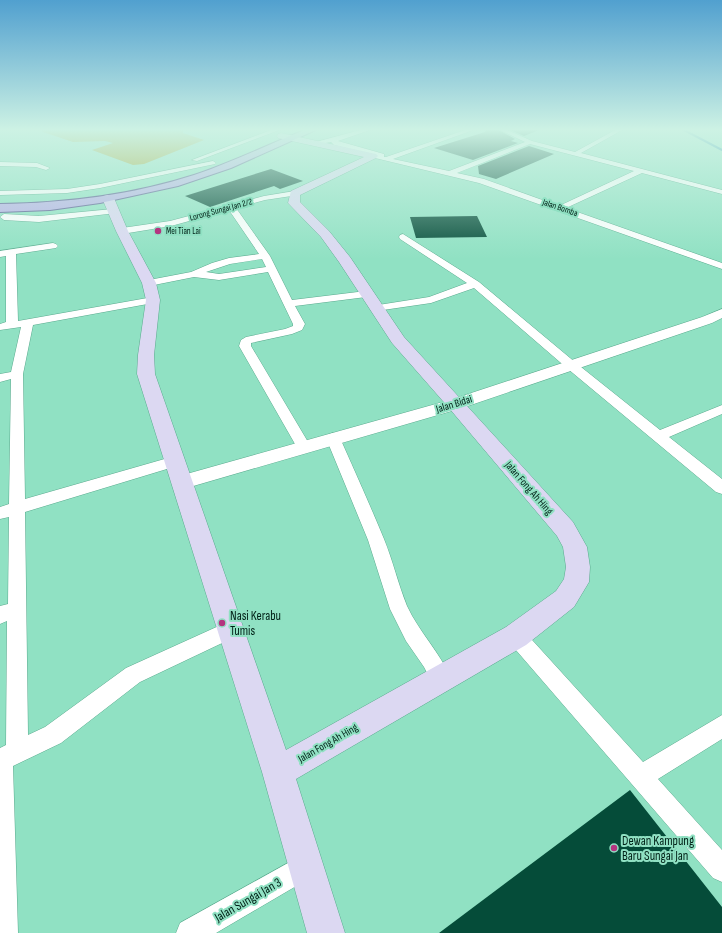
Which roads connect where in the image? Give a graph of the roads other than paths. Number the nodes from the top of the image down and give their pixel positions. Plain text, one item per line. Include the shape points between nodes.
1 (161, 173) joint
2 (182, 173) edge
3 (208, 173) edge
4 (345, 173) edge
5 (451, 173) edge
6 (638, 173) edge
7 (647, 173) edge
8 (133, 190) junction
9 (722, 192) edge
10 (0, 193) edge
11 (295, 193) junction
12 (48, 200) junction
13 (0, 202) edge
14 (111, 206) junction
15 (231, 208) junction
16 (560, 208) junction
17 (4, 214) edge
18 (122, 231) junction
19 (403, 237) dead end
20 (53, 246) dead end
21 (11, 252) junction
22 (0, 254) edge
23 (265, 256) junction
24 (722, 266) edge
25 (271, 269) junction
26 (194, 274) junction
27 (5, 284) edge
28 (475, 284) junction
29 (152, 292) junction
30 (366, 294) junction
31 (288, 304) junction
32 (376, 308) junction
33 (722, 313) edge
34 (28, 321) junction
35 (12, 324) junction
36 (0, 327) edge
37 (572, 366) junction
38 (17, 374) junction
39 (0, 378) edge
40 (456, 404) junction
41 (722, 409) edge
42 (658, 436) junction
43 (333, 438) junction
44 (304, 447) junction
45 (175, 461) junction
46 (183, 482) junction
47 (722, 488) edge
48 (18, 508) junction
49 (0, 514) edge
50 (18, 609) junction
51 (0, 616) edge
52 (232, 629) junction
53 (516, 636) junction
54 (441, 679) junction
55 (722, 726) edge
56 (6, 758) edge
57 (278, 772) junction
58 (640, 777) junction
59 (306, 866) junction
60 (722, 869) edge
61 (4, 933) edge
62 (190, 933) edge
63 (326, 933) edge

1 - 8 street via 154,180
1 - 10 street via 67,191
2 - 8 main road
3 - 8 main road via 198,177
4 - 11 main road
5 - 16 street, Jalan Bomba
6 - 16 street
7 - 9 street
8 - 12 main road
8 - 14 main road
11 - 15 street, Lorong Sungai Jan 2/2 via 264,198
11 - 30 main road, Jalan Fong Ah Hing via 294,203 325,234 346,260
12 - 13 main road
12 - 14 main road via 105,196
14 - 17 main road
14 - 18 main road
15 - 18 street, Lorong Sungai Jan 2/2 via 171,223
15 - 23 street
16 - 24 street, Jalan Bomba
18 - 29 main road
19 - 28 street
20 - 21 street
21 - 22 street
21 - 27 street
23 - 25 street
23 - 26 street via 229,261 204,268
25 - 26 street via 219,277
25 - 31 street
26 - 29 street
27 - 35 street
28 - 32 street via 431,300
28 - 37 street
29 - 34 street
29 - 45 main road via 146,374
30 - 31 street
30 - 32 main road, Jalan Fong Ah Hing
31 - 44 street via 299,324 298,328 250,339 245,342 245,346
32 - 40 main road, Jalan Fong Ah Hing via 398,340
33 - 37 street, Jalan Bidai
34 - 35 street
34 - 38 street
35 - 36 street
37 - 40 street, Jalan Bidai
37 - 42 street
38 - 39 street
38 - 48 street
40 - 43 street, Jalan Bidai
40 - 53 main road, Jalan Fong Ah Hing via 565,529 575,547 578,567 576,582 565,599
41 - 42 street
42 - 47 street
43 - 44 street, Jalan Bidai
43 - 54 street via 376,540 399,609
44 - 46 street, Jalan Bidai
45 - 46 main road
45 - 48 street
46 - 52 main road
48 - 49 street
48 - 50 street
50 - 51 street
50 - 56 street
52 - 56 street via 133,675 53,735
52 - 57 main road
53 - 54 main road, Jalan Fong Ah Hing
53 - 58 street
54 - 57 main road, Jalan Fong Ah Hing
55 - 58 street
56 - 61 street
57 - 59 main road
58 - 60 street
59 - 62 street, Jalan Sungai Jan 3
59 - 63 main road

